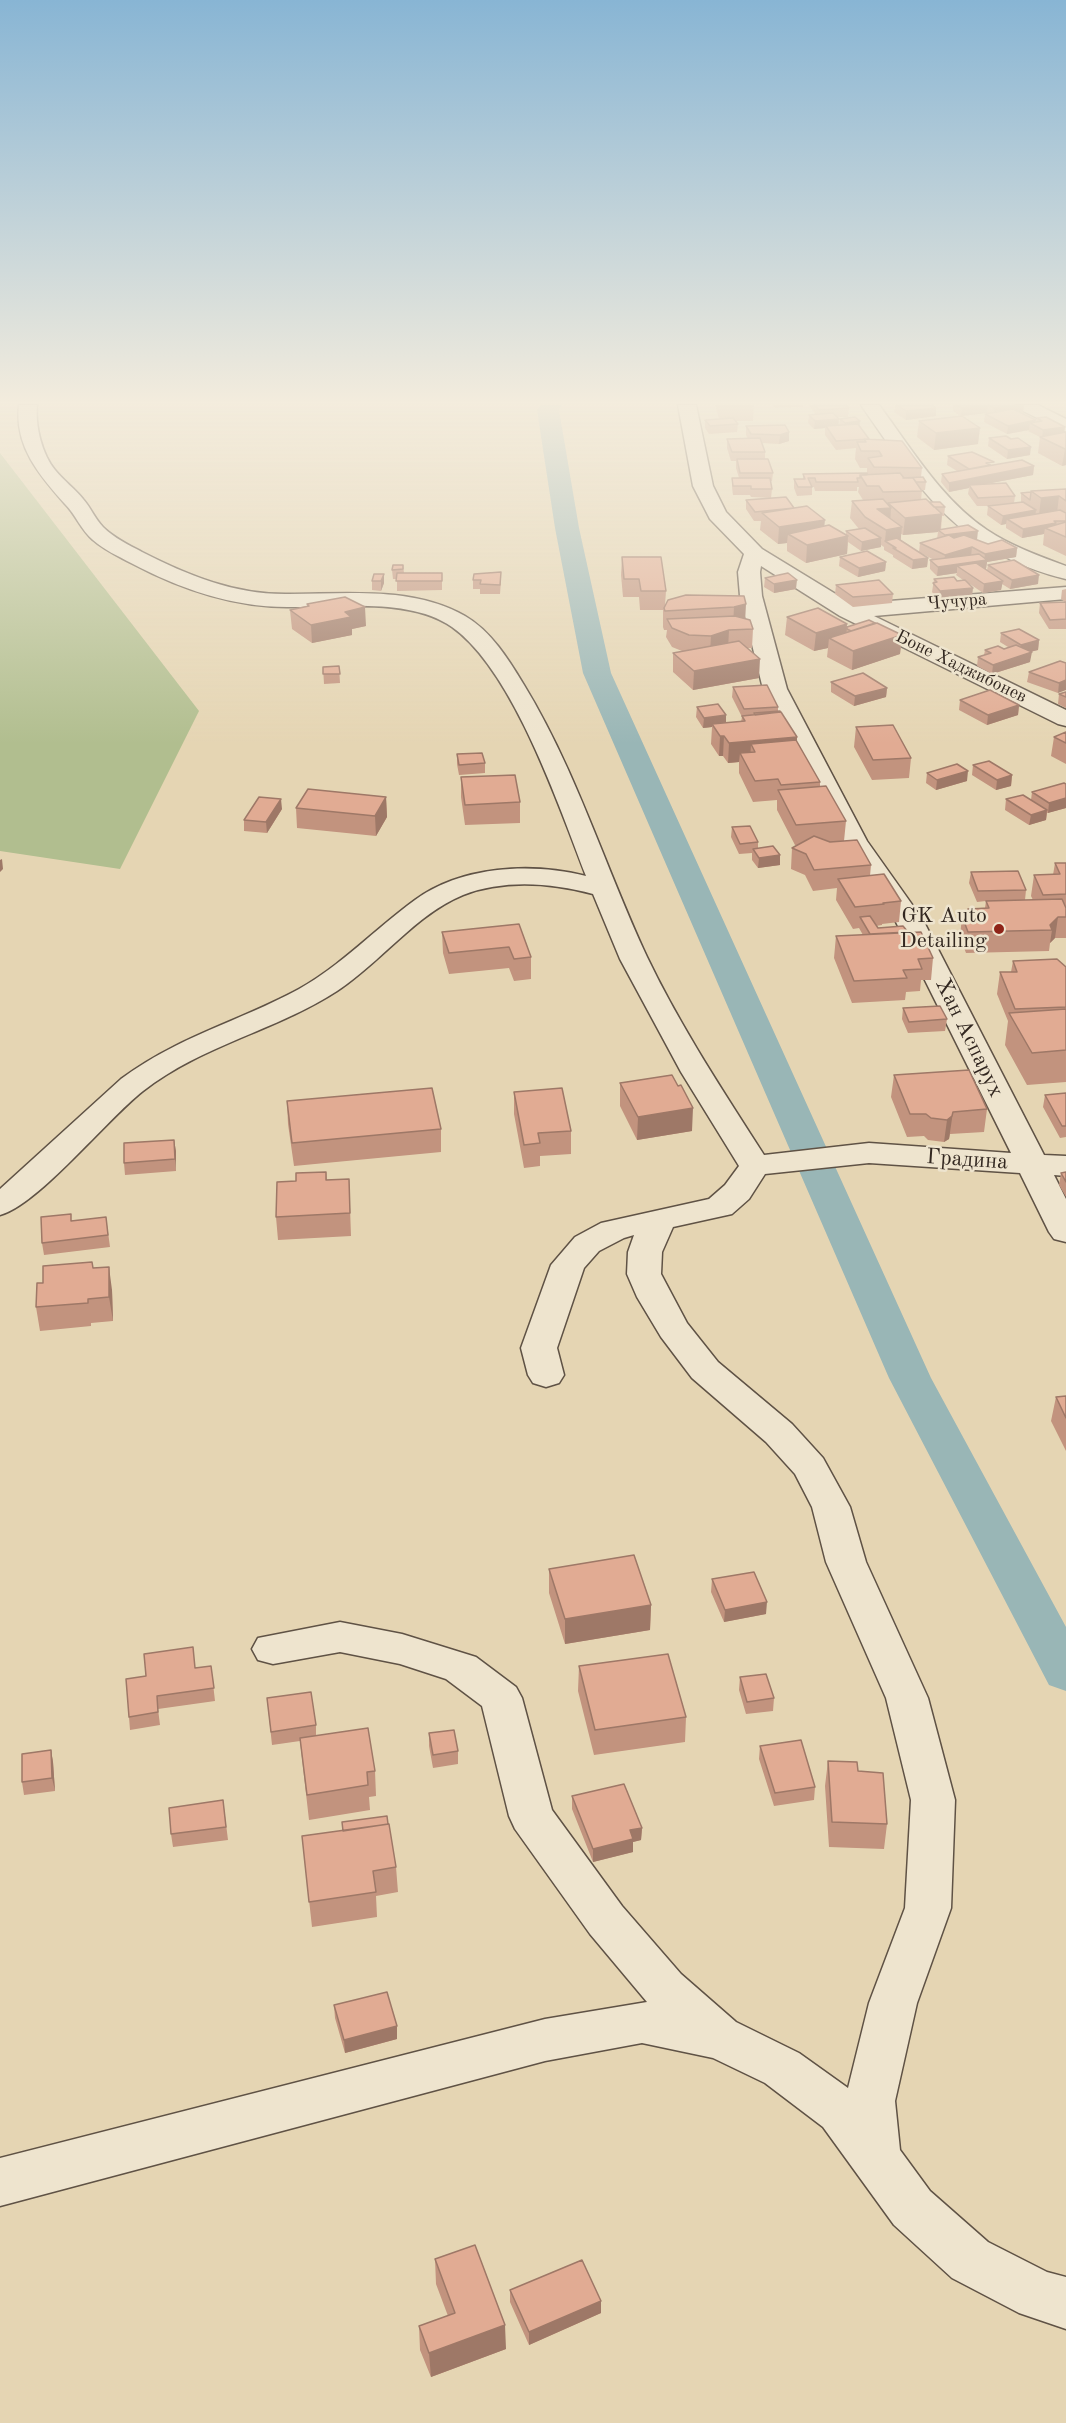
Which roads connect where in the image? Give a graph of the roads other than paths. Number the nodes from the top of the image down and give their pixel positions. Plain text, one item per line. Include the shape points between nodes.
1 (87, 518) edge
2 (720, 518) edge
3 (959, 518) edge
4 (755, 553) junction
5 (1066, 573) edge
6 (1066, 593) edge
7 (848, 611) junction
8 (1066, 719) edge
9 (604, 888) junction
10 (1031, 1165) junction
11 (755, 1166) junction
12 (1066, 1166) edge
13 (0, 1205) edge
14 (661, 1220) junction
15 (1066, 1232) edge
16 (546, 1375) dead end
17 (273, 1649) dead end
18 (721, 2038) junction
19 (876, 2158) junction
20 (0, 2182) edge
21 (1066, 2303) edge

1 - 9 street via 95,531 114,545 169,575 242,598 386,602 422,608 458,621 482,638 548,753
2 - 4 street, Боне Хаджибонев
3 - 5 street via 973,530 1015,552
4 - 7 street, Боне Хаджибонев
4 - 10 street, Хан Аспарух via 749,572 751,596 775,689 854,841 909,920
6 - 7 street, Чучура
7 - 8 street, Боне Хаджибонев
9 - 11 street via 634,959 690,1062
9 - 13 street via 552,877 505,878 464,885 427,904 358,963 311,994 246,1026 184,1049 151,1070 114,1099 40,1172
10 - 11 street, Градина via 869,1153
10 - 12 street, Градина
10 - 15 street, Хан Аспарух
11 - 14 street via 737,1192 720,1207
14 - 16 street via 613,1230 587,1244 568,1265 539,1348
14 - 19 street via 645,1252 644,1274 654,1297 705,1370 779,1433 810,1467 831,1507 846,1562 907,1698 933,1800 928,1908 893,2003 870,2101
17 - 18 street via 340,1638 402,1649 461,1668 501,1698 531,1816 606,1920 664,1988
18 - 19 street via 782,2068 841,2111
18 - 20 street via 642,2022 545,2040
19 - 21 street via 912,2208 970,2260 1038,2295

